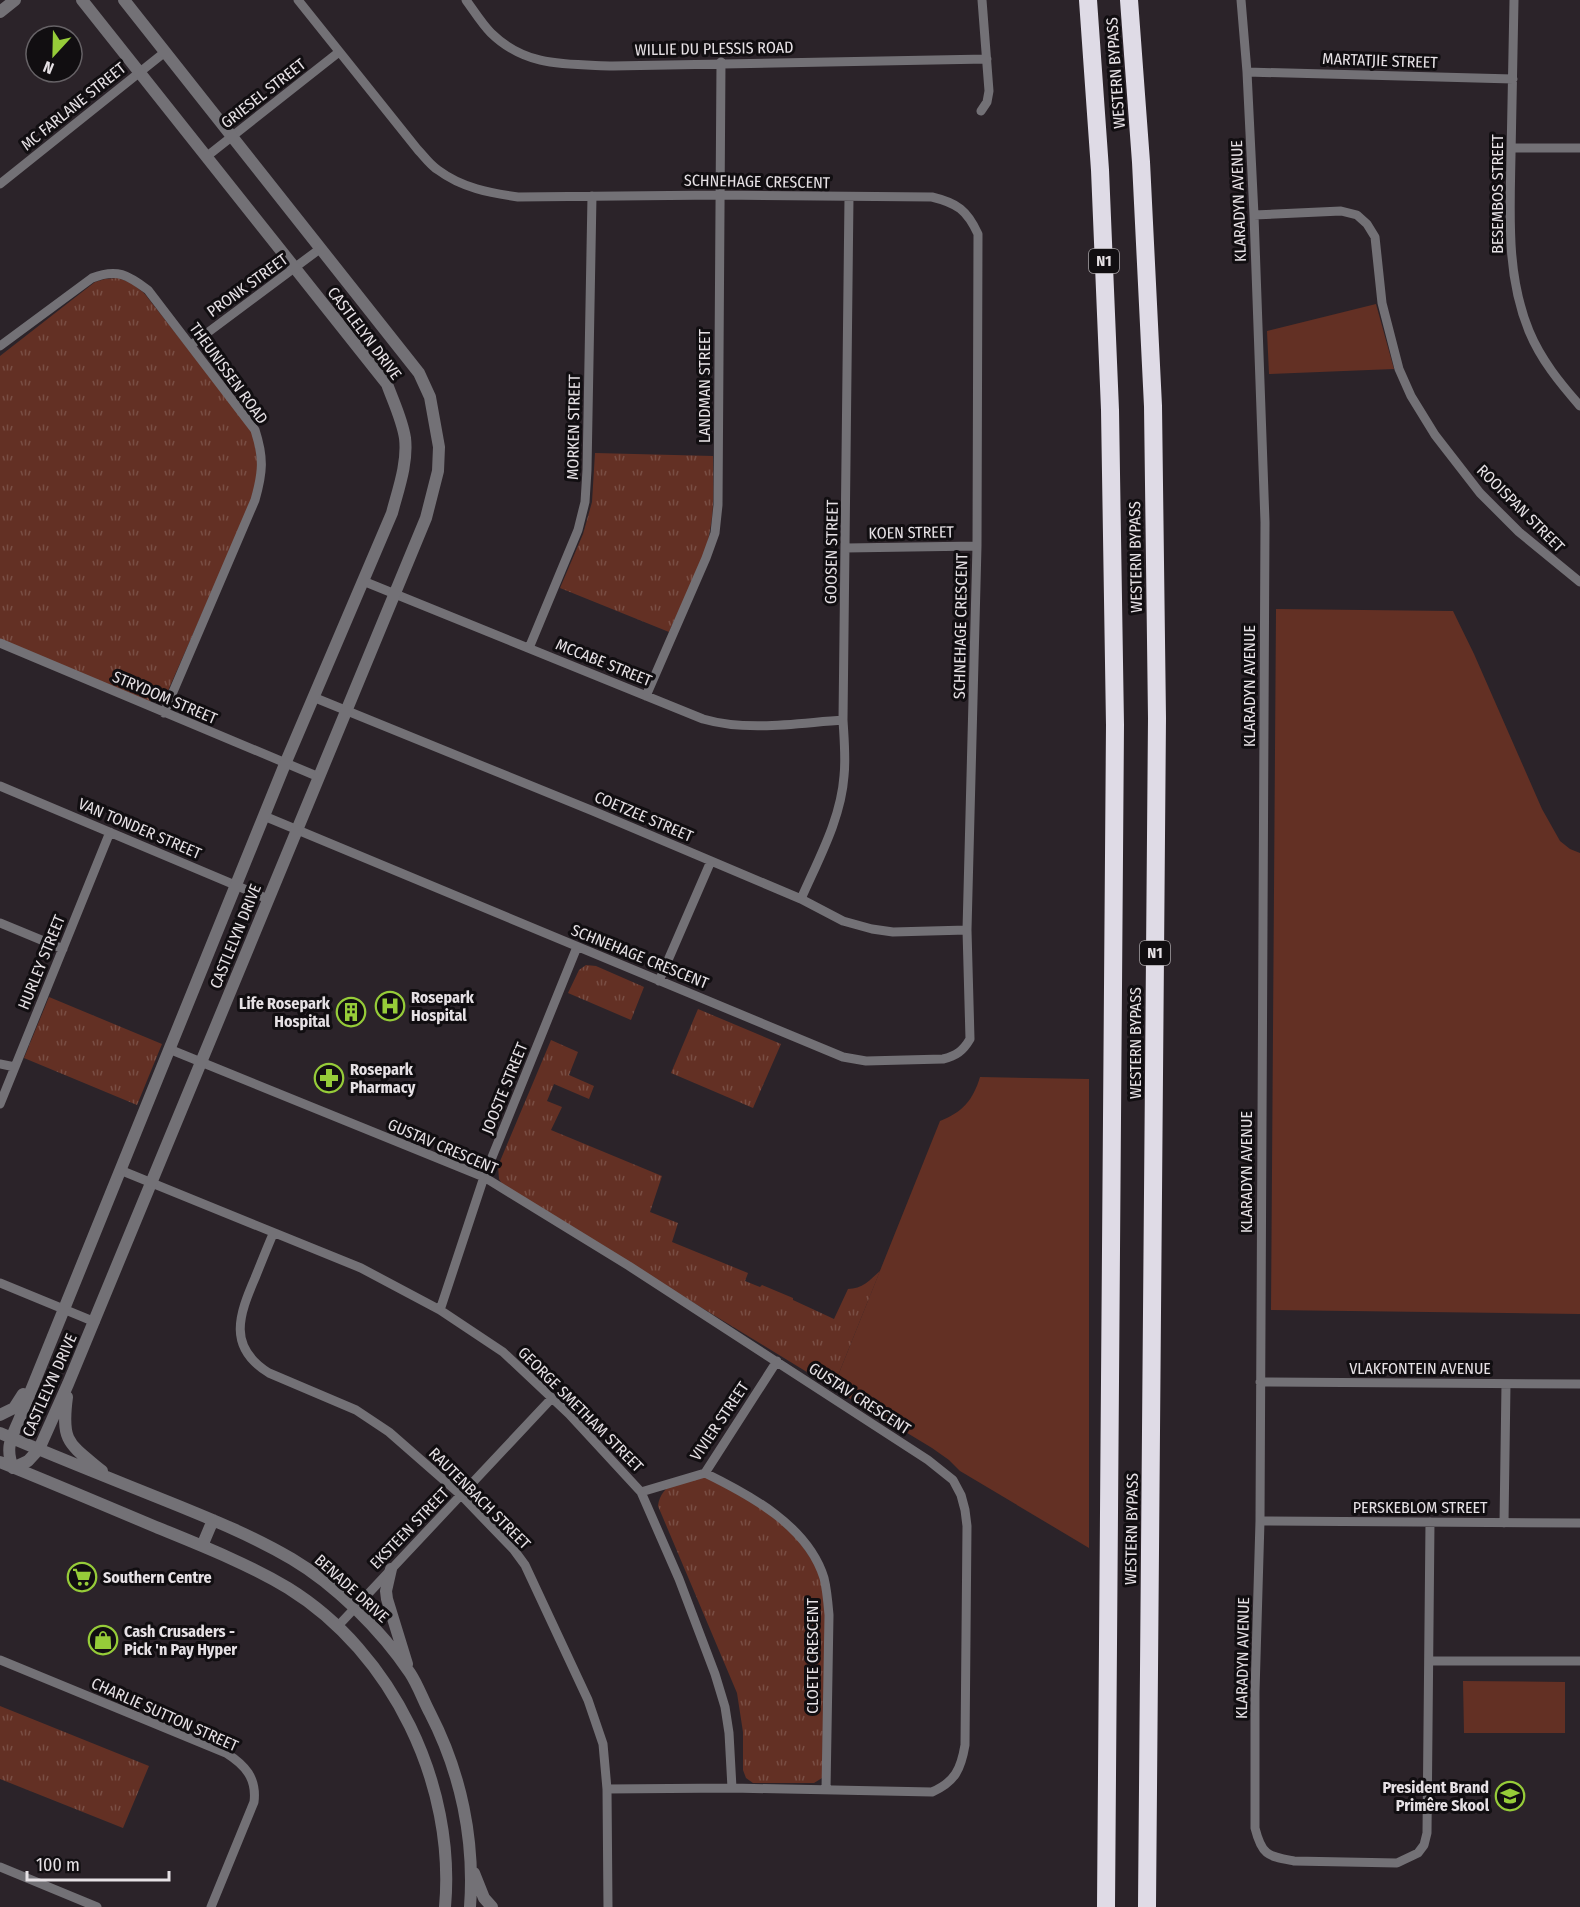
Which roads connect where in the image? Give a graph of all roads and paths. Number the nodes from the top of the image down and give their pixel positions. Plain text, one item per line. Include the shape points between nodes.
1 (15, 0) edge
2 (124, 0) edge
3 (298, 0) edge
4 (466, 0) edge
5 (982, 0) edge
6 (1088, 0) edge
7 (1129, 0) edge
8 (1241, 0) edge
9 (1514, 0) edge
10 (82, 1) edge
11 (0, 12) edge
12 (165, 52) junction
13 (339, 52) junction
14 (987, 59) junction
15 (721, 63) junction
16 (1247, 72) junction
17 (139, 73) junction
18 (1513, 79) junction
19 (981, 111) dead end
20 (232, 137) junction
21 (1511, 148) junction
22 (1580, 148) edge
23 (206, 157) junction
24 (0, 184) edge
25 (720, 195) junction
26 (592, 196) junction
27 (849, 197) junction
28 (1254, 215) junction
29 (321, 248) junction
30 (295, 268) junction
31 (191, 345) junction
32 (0, 346) edge
33 (1580, 406) edge
34 (977, 546) junction
35 (846, 548) junction
36 (363, 581) junction
37 (1580, 582) edge
38 (395, 594) junction
39 (0, 644) edge
40 (529, 648) junction
41 (646, 696) junction
42 (313, 697) junction
43 (345, 711) junction
44 (164, 713) junction
45 (843, 720) junction
46 (285, 764) junction
47 (319, 777) junction
48 (0, 786) edge
49 (264, 816) junction
50 (297, 831) junction
51 (110, 832) junction
52 (711, 861) junction
53 (236, 885) junction
54 (268, 899) junction
55 (801, 899) junction
56 (0, 923) edge
57 (967, 930) junction
58 (577, 947) junction
59 (63, 949) junction
60 (659, 981) junction
61 (169, 1049) junction
62 (202, 1063) junction
63 (0, 1064) edge
64 (15, 1067) junction
65 (0, 1104) edge
66 (120, 1170) junction
67 (484, 1177) junction
68 (152, 1183) junction
69 (273, 1234) junction
70 (0, 1283) edge
71 (63, 1309) junction
72 (440, 1310) junction
73 (95, 1322) junction
74 (777, 1361) junction
75 (40, 1365) junction
76 (1260, 1382) junction
77 (1506, 1383) junction
78 (68, 1384) junction
79 (1580, 1384) edge
80 (552, 1398) junction
81 (0, 1415) edge
82 (6, 1435) edge
83 (39, 1449) junction
84 (0, 1462) edge
85 (13, 1468) junction
86 (705, 1473) junction
87 (112, 1479) junction
88 (641, 1492) junction
89 (461, 1496) junction
90 (213, 1520) junction
91 (1260, 1521) junction
92 (1430, 1522) junction
93 (1504, 1522) junction
94 (1580, 1523) edge
95 (202, 1546) junction
96 (391, 1569) junction
97 (354, 1608) junction
98 (337, 1627) junction
99 (0, 1659) edge
100 (1429, 1661) junction
101 (1580, 1662) edge
102 (410, 1674) junction
103 (732, 1788) junction
104 (608, 1789) junction
105 (826, 1790) junction
106 (471, 1863) junction
107 (0, 1867) edge
108 (97, 1907) edge
109 (211, 1907) edge
110 (445, 1907) edge
111 (470, 1907) edge
112 (492, 1907) edge
113 (608, 1907) edge
114 (1106, 1907) edge
115 (1147, 1907) edge

1 - 11 street
2 - 12 street, CASTLELYN DRIVE
3 - 13 street, SCHNEHAGE CRESCENT
4 - 15 street, WILLIE DU PLESSIS ROAD via 491,32 511,48 553,64
5 - 14 street
6 - 114 highway, WESTERN BYPASS / N1 via 1110,410 1115,725
7 - 115 highway, WESTERN BYPASS / N1 via 1153,406 1157,707
8 - 16 street, KLARADYN AVENUE
9 - 18 street, BESEMBOS STREET
10 - 17 street, CASTLELYN DRIVE
12 - 17 street, MC FARLANE STREET
12 - 20 street, CASTLELYN DRIVE
13 - 20 street, GRIESEL STREET
13 - 26 street, SCHNEHAGE CRESCENT via 437,170 488,193 518,197
14 - 15 street, WILLIE DU PLESSIS ROAD
14 - 19 street via 989,91
15 - 25 street, LANDMAN STREET
16 - 18 street, MARTATJIE STREET
16 - 28 street, KLARADYN AVENUE
17 - 23 street, CASTLELYN DRIVE
17 - 24 street, MC FARLANE STREET
18 - 21 street, BESEMBOS STREET
20 - 23 street, GRIESEL STREET
20 - 29 street, CASTLELYN DRIVE
21 - 22 street
21 - 33 street, BESEMBOS STREET via 1510,249 1517,296 1529,332 1548,369
23 - 30 street, CASTLELYN DRIVE
25 - 26 street, SCHNEHAGE CRESCENT
25 - 27 street, SCHNEHAGE CRESCENT
25 - 41 street, LANDMAN STREET via 715,533
26 - 40 street, MORKEN STREET via 585,502 578,530
27 - 34 street, SCHNEHAGE CRESCENT via 932,197 950,201 964,210 978,234
27 - 35 street, GOOSEN STREET
28 - 37 street, ROOISPAN STREET via 1341,211 1357,215 1367,224 1375,237 1382,303 1399,369 1411,396 1435,435 1480,493
28 - 76 street, KLARADYN AVENUE via 1264,522
29 - 30 street, PRONK STREET
29 - 38 street, CASTLELYN DRIVE via 419,373 435,419 438,471 426,518
30 - 31 street, PRONK STREET
30 - 36 street, CASTLELYN DRIVE via 387,384 401,421 405,440 403,469 392,513
31 - 32 street, THEUNISSEN ROAD via 148,290 119,273 104,273
31 - 44 street, THEUNISSEN ROAD via 255,430 261,447 262,471 255,500
34 - 35 street, KOEN STREET
34 - 57 street, SCHNEHAGE CRESCENT
35 - 45 street, GOOSEN STREET
36 - 38 street, MCCABE STREET
36 - 42 street, CASTLELYN DRIVE
38 - 40 street, MCCABE STREET
38 - 43 street, CASTLELYN DRIVE
39 - 44 street, STRYDOM STREET
40 - 41 street, MCCABE STREET
41 - 45 street, MCCABE STREET via 724,724
42 - 43 street, COETZEE STREET
42 - 46 street, CASTLELYN DRIVE
43 - 47 street, CASTLELYN DRIVE
43 - 52 street, COETZEE STREET
44 - 46 street, STRYDOM STREET
45 - 55 street, GOOSEN STREET via 844,776 839,806
46 - 47 street, STRYDOM STREET
46 - 49 street, CASTLELYN DRIVE
47 - 50 street, CASTLELYN DRIVE
48 - 51 street, VAN TONDER STREET
49 - 50 street, SCHNEHAGE CRESCENT
49 - 53 street, CASTLELYN DRIVE
50 - 54 street, CASTLELYN DRIVE
50 - 58 street, SCHNEHAGE CRESCENT
51 - 53 street, VAN TONDER STREET
51 - 59 street, HURLEY STREET
52 - 55 street, COETZEE STREET
52 - 60 street
53 - 54 street, VAN TONDER STREET
53 - 61 street, CASTLELYN DRIVE
54 - 62 street, CASTLELYN DRIVE
55 - 57 street, COETZEE STREET via 843,921 872,929
56 - 59 street
57 - 60 street, SCHNEHAGE CRESCENT via 970,1039 961,1051 943,1059 866,1061 843,1057
58 - 60 street, SCHNEHAGE CRESCENT
58 - 67 street, JOOSTE STREET
59 - 64 street, HURLEY STREET
61 - 62 street, GUSTAV CRESCENT
61 - 66 street, CASTLELYN DRIVE
62 - 67 street, GUSTAV CRESCENT
62 - 68 street, CASTLELYN DRIVE
63 - 64 street
64 - 65 street, HURLEY STREET
66 - 68 street, GEORGE SMETHAM STREET
66 - 71 street, CASTLELYN DRIVE
67 - 72 street, JOOSTE STREET
67 - 74 street, GUSTAV CRESCENT
68 - 69 street, GEORGE SMETHAM STREET
68 - 73 street, CASTLELYN DRIVE
69 - 72 street, GEORGE SMETHAM STREET via 361,1269
69 - 89 street, RAUTENBACH STREET via 242,1308 240,1330 249,1356 269,1373 356,1410 376,1423
70 - 71 street
71 - 73 street
71 - 75 street, CASTLELYN DRIVE
72 - 80 street, GEORGE SMETHAM STREET via 503,1352
73 - 78 street, CASTLELYN DRIVE
74 - 86 street, VIVIER STREET
74 - 105 street, GUSTAV CRESCENT via 928,1460 953,1480 965,1510 962,1763 945,1786 932,1792
75 - 81 street via 14,1408
75 - 82 street, CASTLELYN DRIVE
76 - 77 street, VLAKFONTEIN AVENUE
76 - 91 street, KLARADYN AVENUE
77 - 79 street, VLAKFONTEIN AVENUE
77 - 93 street
78 - 83 street, CASTLELYN DRIVE
78 - 87 street via 66,1436 71,1445
80 - 88 street, GEORGE SMETHAM STREET
80 - 89 street, EKSTEEN STREET
82 - 83 street, BENADE DRIVE
82 - 85 street, CASTLELYN DRIVE
83 - 85 street, CASTLELYN DRIVE via 28,1461
83 - 87 street, BENADE DRIVE
84 - 85 street
85 - 95 street
86 - 88 street, VIVIER STREET
86 - 105 street, CLOETE CRESCENT via 793,1529 823,1577 829,1615
87 - 90 street, BENADE DRIVE
88 - 103 street, GEORGE SMETHAM STREET via 680,1579 715,1674 729,1733
89 - 96 street, EKSTEEN STREET
89 - 104 street, RAUTENBACH STREET via 514,1550 534,1583 597,1724
90 - 95 street
90 - 97 street, BENADE DRIVE via 294,1560
91 - 92 street, PERSKEBLOM STREET
91 - 100 street, KLARADYN AVENUE via 1255,1828 1266,1853 1294,1861 1396,1863 1418,1853 1427,1833
92 - 93 street, PERSKEBLOM STREET
92 - 100 street, KLARADYN AVENUE
93 - 94 street, PERSKEBLOM STREET
95 - 98 street via 289,1589
96 - 97 street, EKSTEEN STREET
96 - 102 street via 387,1599
97 - 98 street, EKSTEEN STREET
97 - 102 street, BENADE DRIVE
98 - 110 street via 391,1693 423,1755 445,1844
99 - 109 street, CHARLIE SUTTON STREET via 226,1753 248,1770 254,1802
100 - 101 street
102 - 106 street, BENADE DRIVE via 444,1742 463,1805
103 - 104 street, GUSTAV CRESCENT
103 - 105 street, GUSTAV CRESCENT
104 - 113 street, RAUTENBACH STREET
106 - 111 street, BENADE DRIVE
106 - 112 street via 484,1898
107 - 108 street

